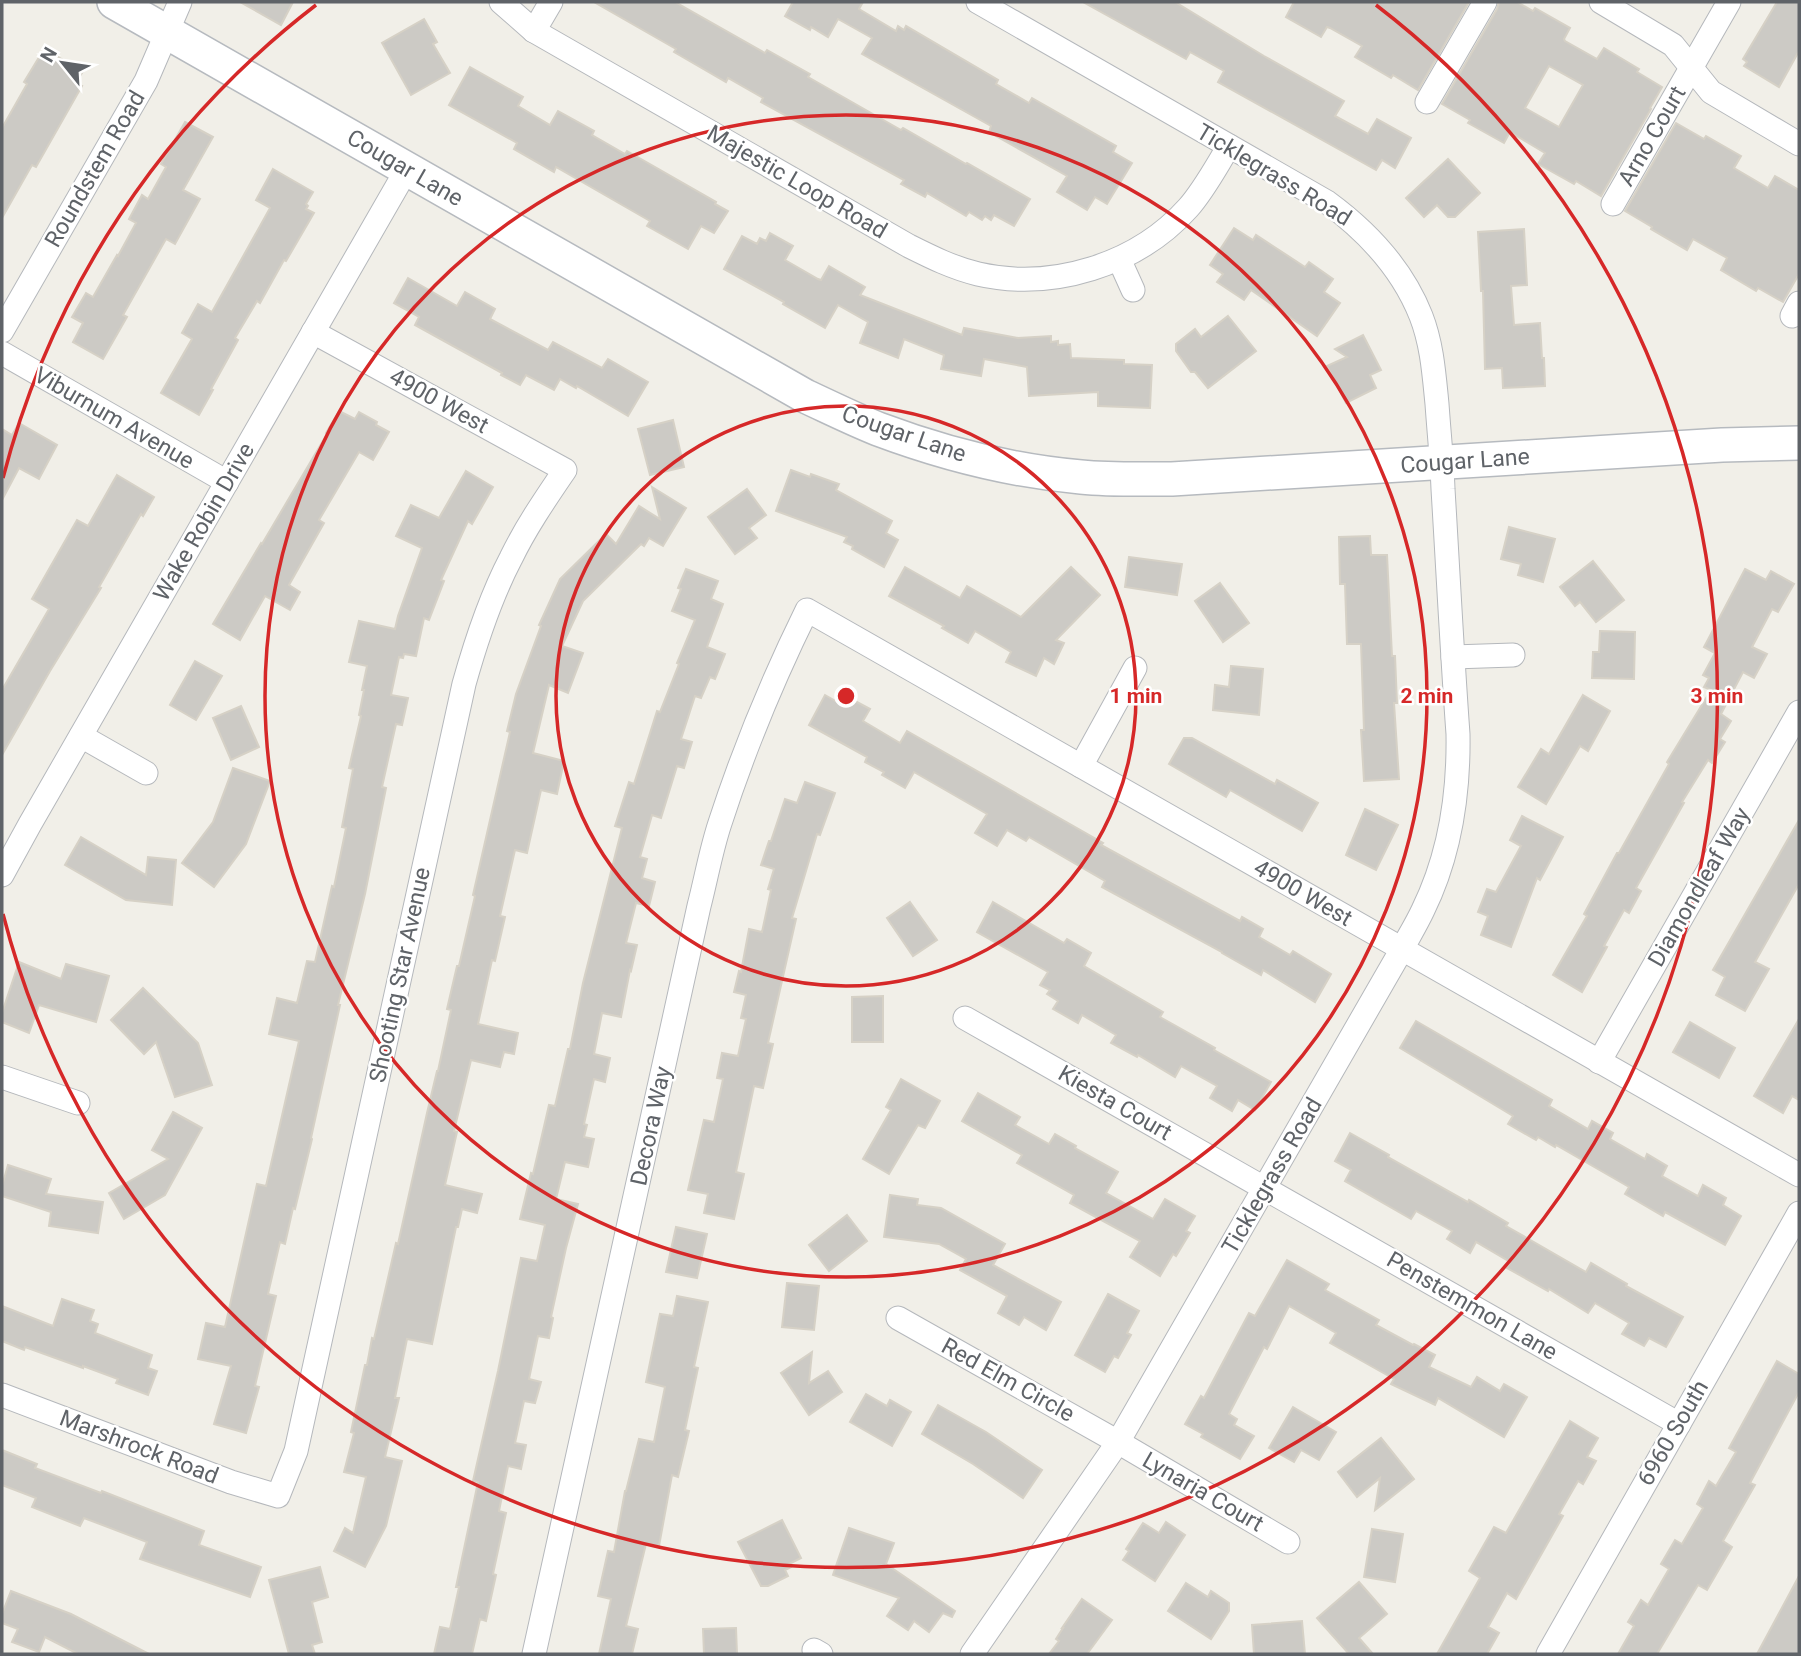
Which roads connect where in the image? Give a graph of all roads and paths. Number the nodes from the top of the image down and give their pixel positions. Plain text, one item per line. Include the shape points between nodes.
1 (114, 2) edge
2 (180, 2) edge
3 (501, 2) edge
4 (551, 2) edge
5 (978, 2) edge
6 (1485, 2) edge
7 (1601, 2) edge
8 (1729, 2) edge
9 (534, 31) junction
10 (167, 32) junction
11 (1691, 68) junction
12 (1427, 103) dead end
13 (1799, 144) edge
14 (1229, 146) junction
15 (407, 169) junction
16 (1613, 204) dead end
17 (1119, 259) junction
18 (1133, 290) dead end
19 (2, 331) edge
20 (313, 332) junction
21 (2, 353) edge
22 (1799, 443) edge
23 (1442, 463) junction
24 (565, 470) joint
25 (227, 482) junction
26 (807, 610) joint
27 (1513, 655) dead end
28 (1453, 657) junction
29 (1135, 668) dead end
30 (1799, 712) edge
31 (81, 736) junction
32 (1081, 766) junction
33 (146, 773) dead end
34 (2, 875) edge
35 (1402, 949) junction
36 (965, 1018) dead end
37 (1600, 1062) junction
38 (2, 1077) edge
39 (78, 1103) dead end
40 (1799, 1175) edge
41 (1265, 1188) junction
42 (1799, 1213) edge
43 (898, 1318) dead end
44 (2, 1395) edge
45 (1679, 1424) junction
46 (1118, 1443) junction
47 (278, 1496) joint
48 (1288, 1542) dead end
49 (534, 1654) edge
50 (972, 1654) edge
51 (1548, 1654) edge

1 - 10 main road, Cougar Lane
2 - 10 street, Roundstem Road
3 - 9 street, Majestic Loop Road
4 - 9 street
5 - 14 street, Ticklegrass Road
6 - 12 street
7 - 11 street via 1673,45
8 - 11 street, Arno Court
9 - 17 street, Majestic Loop Road via 909,246 956,267 1026,279 1074,274
10 - 15 main road, Cougar Lane
10 - 19 street, Roundstem Road via 146,81
11 - 13 street via 1711,92
11 - 16 street, Arno Court
14 - 17 street, Majestic Loop Road via 1183,213
14 - 23 street, Ticklegrass Road via 1347,216 1398,271 1428,337
15 - 20 street, Wake Robin Drive
15 - 23 main road, Cougar Lane via 805,396 877,429 956,454 1079,477 1123,479 1213,478
17 - 18 street
20 - 24 street, 4900 West
20 - 25 street, Wake Robin Drive
21 - 25 street, Viburnum Avenue
22 - 23 main road, Cougar Lane
23 - 28 street, Ticklegrass Road
24 - 47 street, Shooting Star Avenue via 511,557 486,613 464,684 296,1451
25 - 31 street, Wake Robin Drive
26 - 32 street, 4900 West
26 - 49 street, Decora Way via 746,746 719,826
27 - 28 street
28 - 35 street, Ticklegrass Road via 1458,764 1452,824 1435,882
29 - 32 street
30 - 37 street, Diamondleaf Way
31 - 33 street
31 - 34 street, Wake Robin Drive
32 - 35 street, 4900 West
35 - 37 street, 4900 West
35 - 41 street, Ticklegrass Road
36 - 41 street, Kiesta Court
37 - 40 street, 4900 West
38 - 39 street
41 - 45 street, Penstemmon Lane
41 - 46 street, Ticklegrass Road
42 - 45 street, 6960 South
43 - 46 street, Red Elm Circle
44 - 47 street, Marshrock Road
45 - 51 street, 6960 South
46 - 48 street, Lynaria Court
46 - 50 street, Ticklegrass Road

